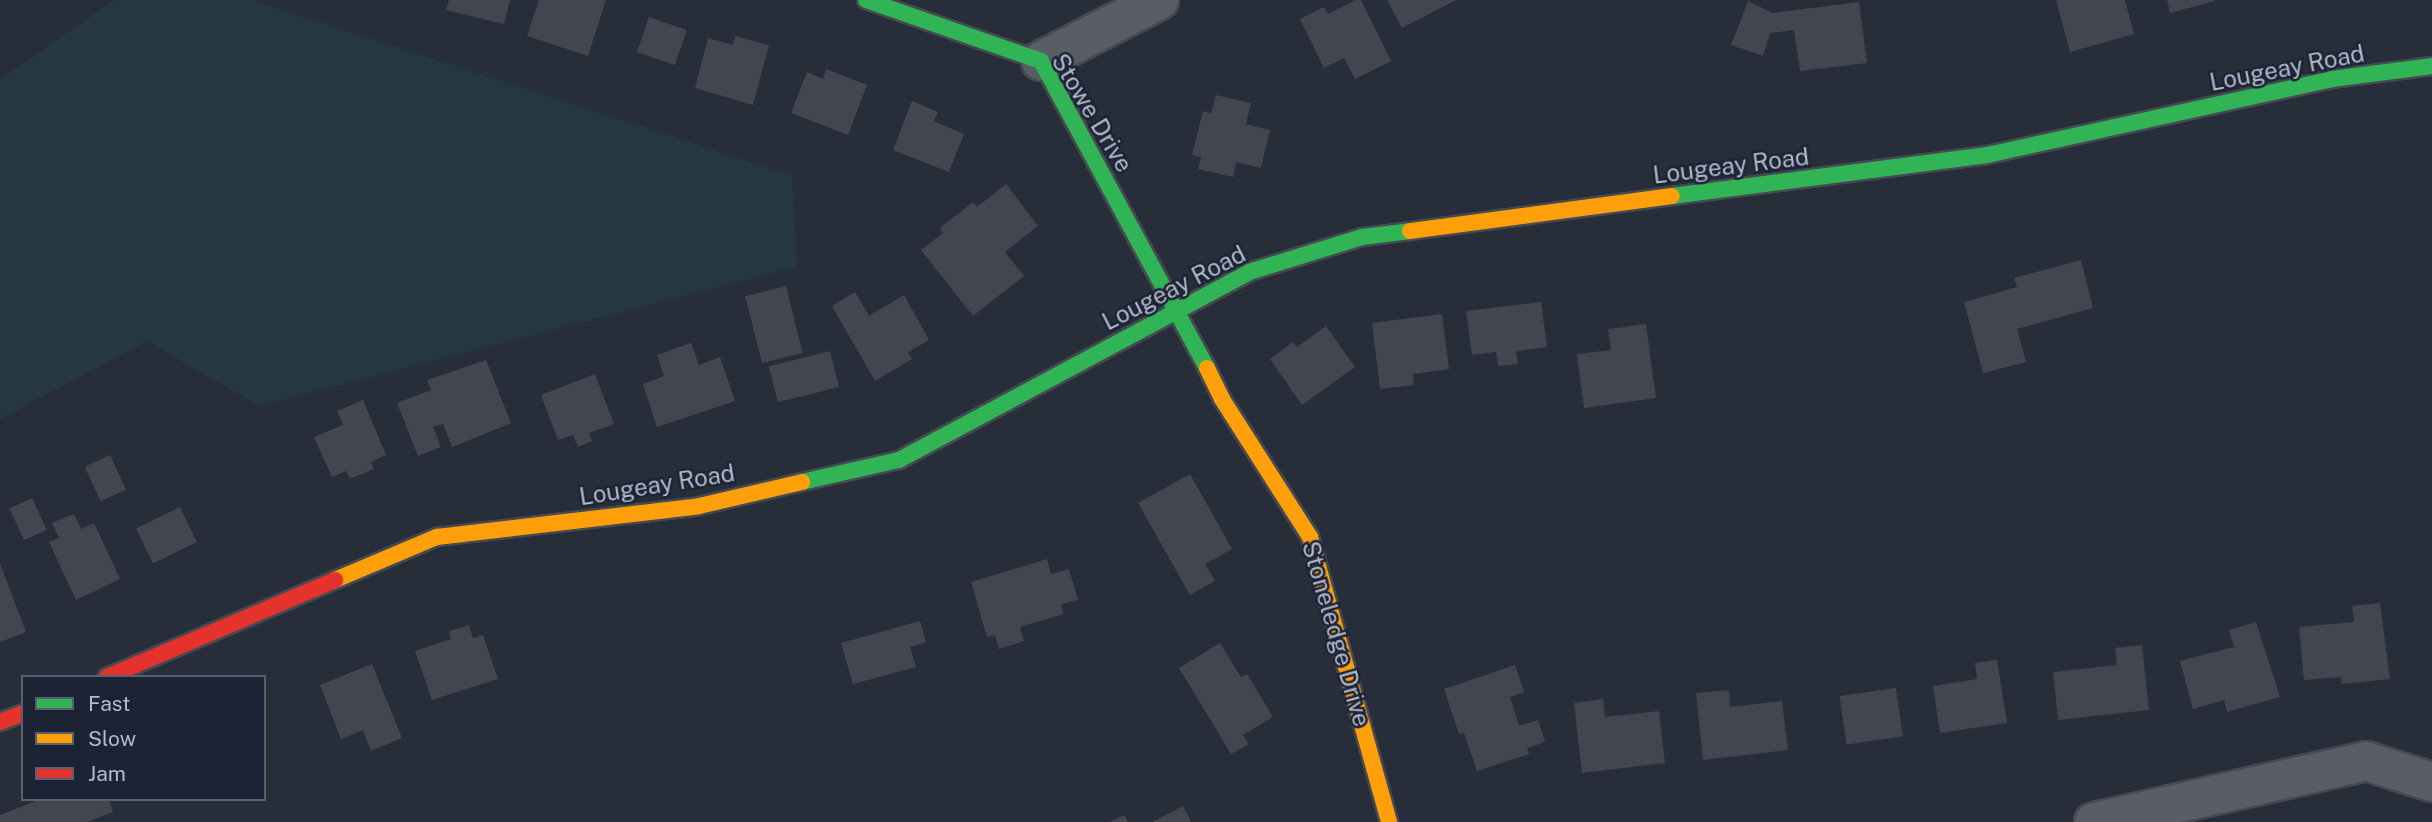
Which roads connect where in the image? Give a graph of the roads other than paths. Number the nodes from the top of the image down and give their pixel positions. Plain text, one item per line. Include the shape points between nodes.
1 (866, 0) edge
2 (1158, 0) edge
3 (1041, 61) junction
4 (2432, 66) edge
5 (1178, 310) junction
6 (112, 675) edge
7 (21, 714) edge
8 (0, 722) edge
9 (2432, 782) edge
10 (1389, 822) edge
11 (2094, 822) edge

1 - 3 street, Stowe Drive
2 - 3 street
3 - 5 street, Stowe Drive
4 - 5 street, Lougeay Road via 2332,79 1987,155 1362,237 1249,272
5 - 6 street, Lougeay Road via 899,460 699,506 437,537
5 - 10 street, Stoneledge Drive via 1222,399 1310,537
7 - 8 street
9 - 11 street via 2366,761

